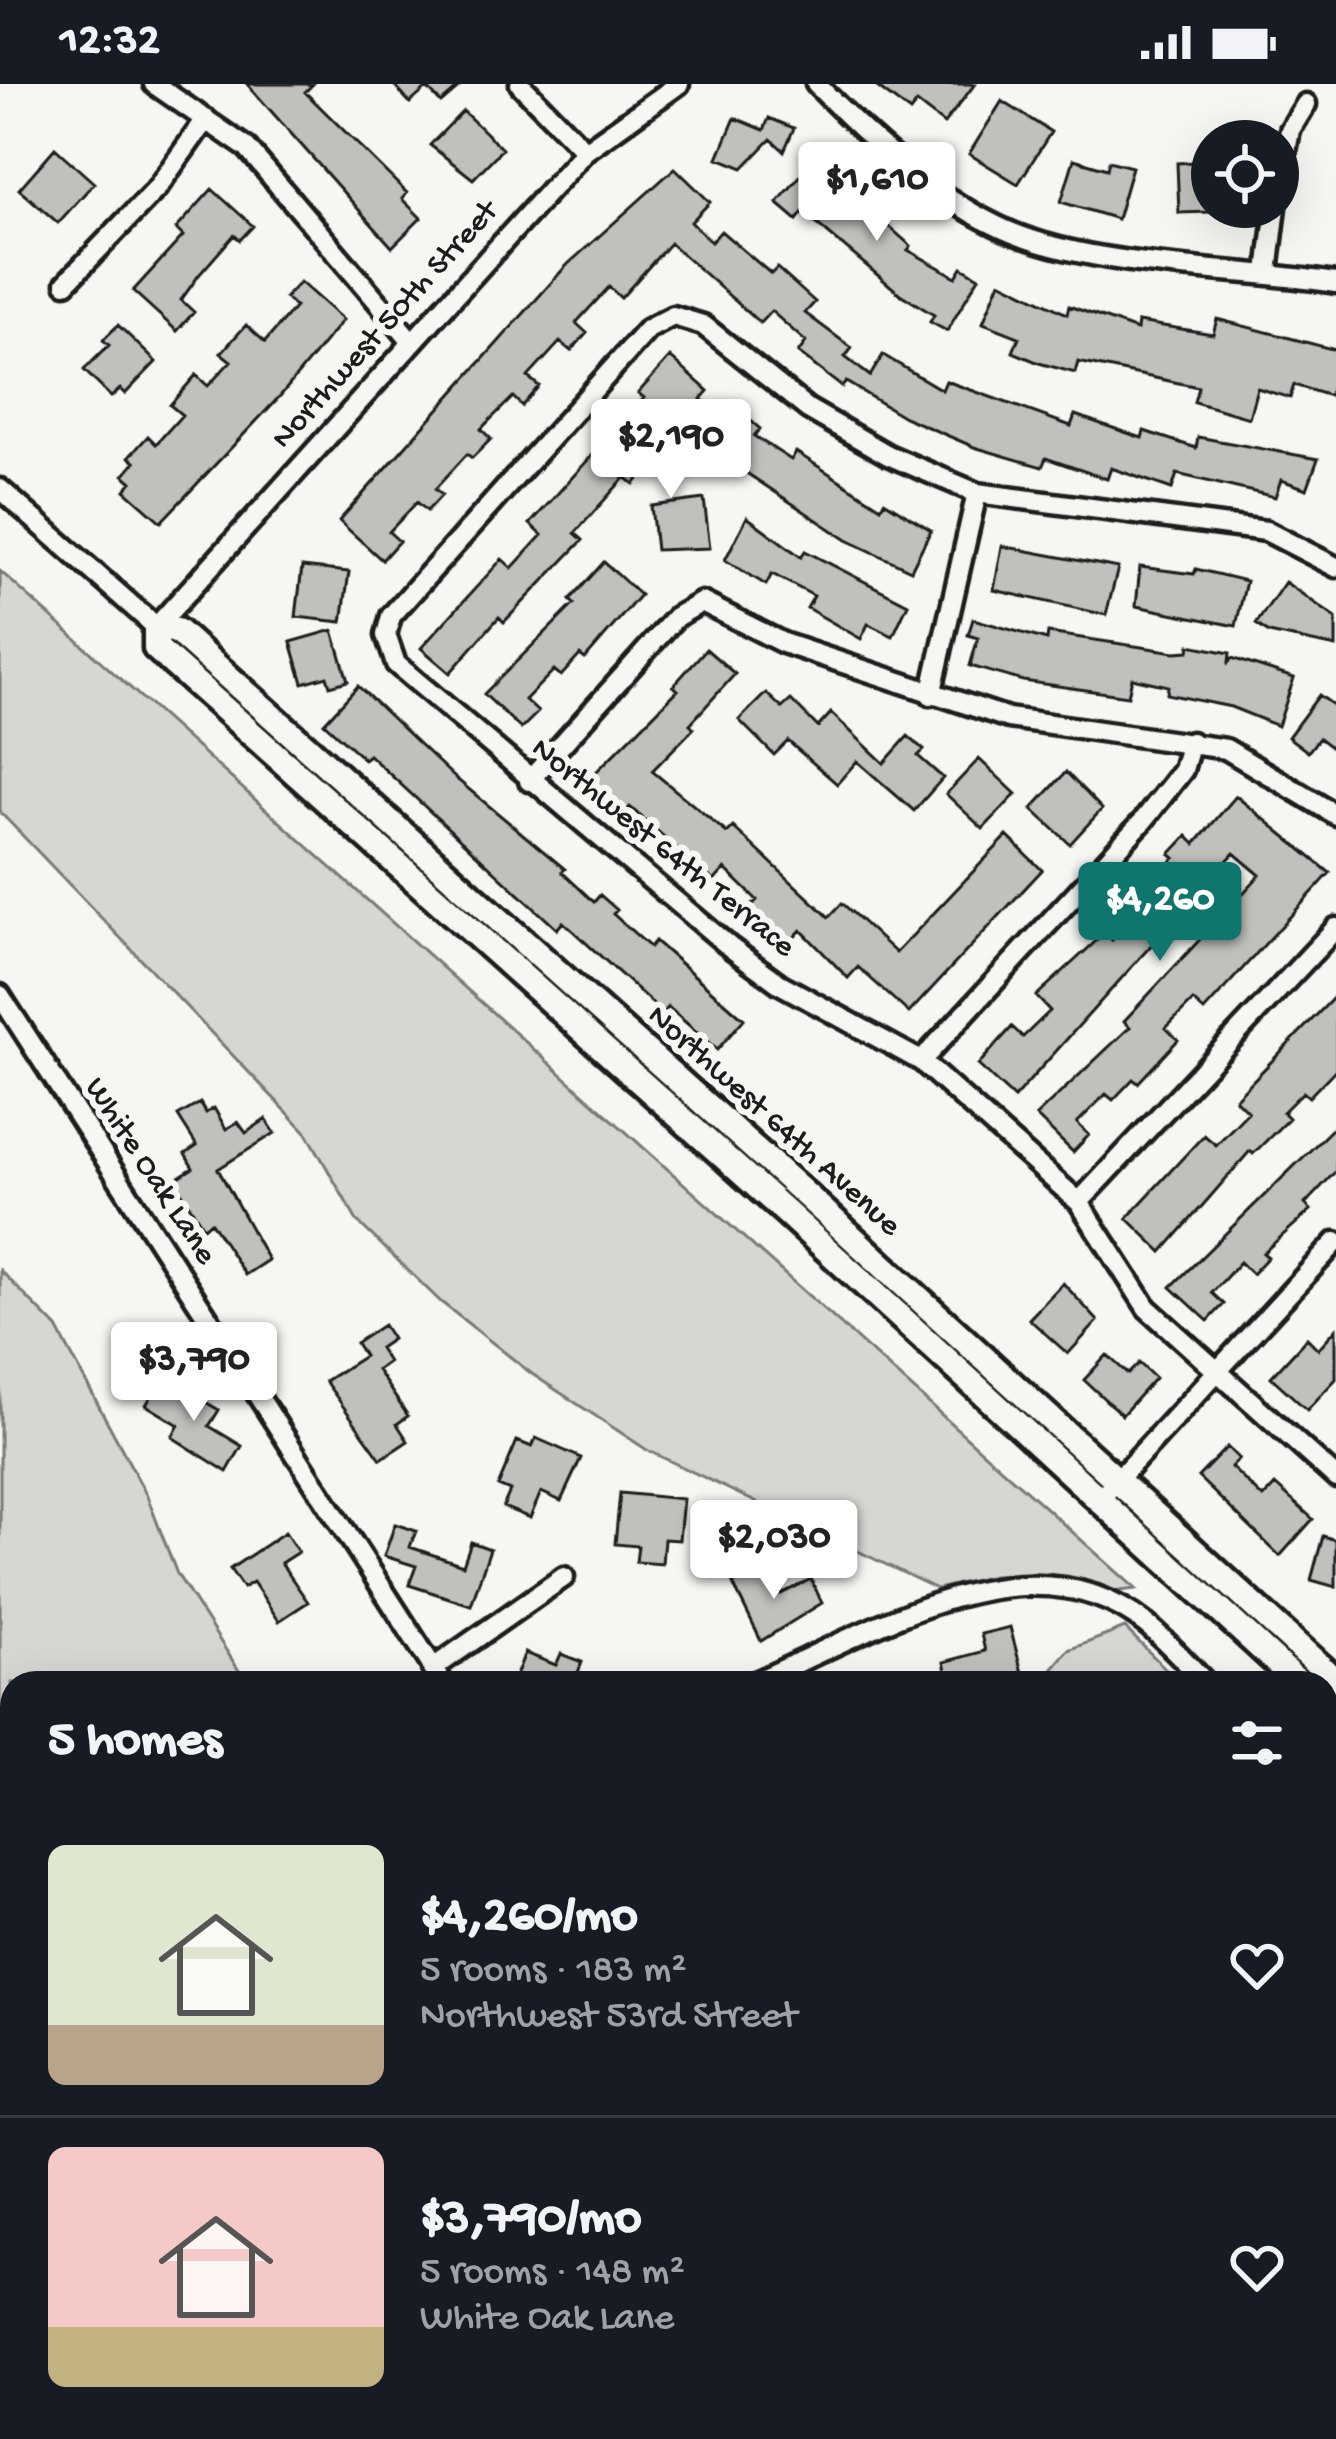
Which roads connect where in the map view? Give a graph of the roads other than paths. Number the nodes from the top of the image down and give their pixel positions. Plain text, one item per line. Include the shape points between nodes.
1 (154, 84) edge
2 (520, 84) edge
3 (679, 84) edge
4 (816, 84) edge
5 (1306, 104) dead end
6 (206, 119) junction
7 (1296, 120) edge
8 (585, 151) junction
9 (1273, 228) edge
10 (1268, 272) junction
11 (1336, 283) edge
12 (66, 284) dead end
13 (412, 341) junction
14 (0, 489) edge
15 (976, 494) junction
16 (1336, 567) edge
17 (156, 627) junction
18 (932, 695) junction
19 (1191, 742) junction
20 (529, 781) junction
21 (1336, 815) edge
22 (1336, 928) edge
23 (0, 995) edge
24 (920, 1061) junction
25 (1079, 1202) junction
26 (1336, 1242) edge
27 (1216, 1371) junction
28 (1336, 1478) edge
29 (1118, 1480) junction
30 (1100, 1499) junction
31 (564, 1577) dead end
32 (434, 1671) edge
33 (443, 1671) edge
34 (782, 1671) edge
35 (1194, 1671) edge
36 (1286, 1671) edge
37 (1325, 1671) edge

1 - 6 street
2 - 8 street
3 - 8 street, Northwest 50th Street
4 - 10 street via 929,186 997,226 1071,251
5 - 7 street
6 - 12 street via 157,188
6 - 13 street via 270,172
8 - 13 street, Northwest 50th Street
9 - 10 street
10 - 11 street
13 - 17 street, Northwest 50th Street
14 - 17 street, Northwest 64th Avenue
15 - 16 street via 1266,531
15 - 18 street
15 - 20 street, Northwest 64th Terrace via 808,409 703,325 673,316 648,329 391,616 386,635 396,664
17 - 29 street, Northwest 64th Avenue via 177,631
17 - 30 street, Northwest 64th Avenue via 156,648
18 - 19 street via 1008,718
18 - 20 street via 782,643 701,602 676,617
19 - 21 street via 1250,760
19 - 24 street via 1183,770 1143,821
20 - 24 street, Northwest 64th Terrace via 780,984
22 - 25 street
23 - 32 street, White Oak Lane
24 - 25 street, Northwest 64th Terrace
25 - 27 street, Northwest 64th Terrace via 1147,1308
26 - 27 street
27 - 28 street, Northwest 64th Terrace
27 - 29 street
29 - 30 street
29 - 37 street, Northwest 64th Avenue
30 - 36 street, Northwest 64th Avenue
31 - 33 street
34 - 35 street via 969,1592 1009,1586 1068,1589 1105,1601 1144,1622

